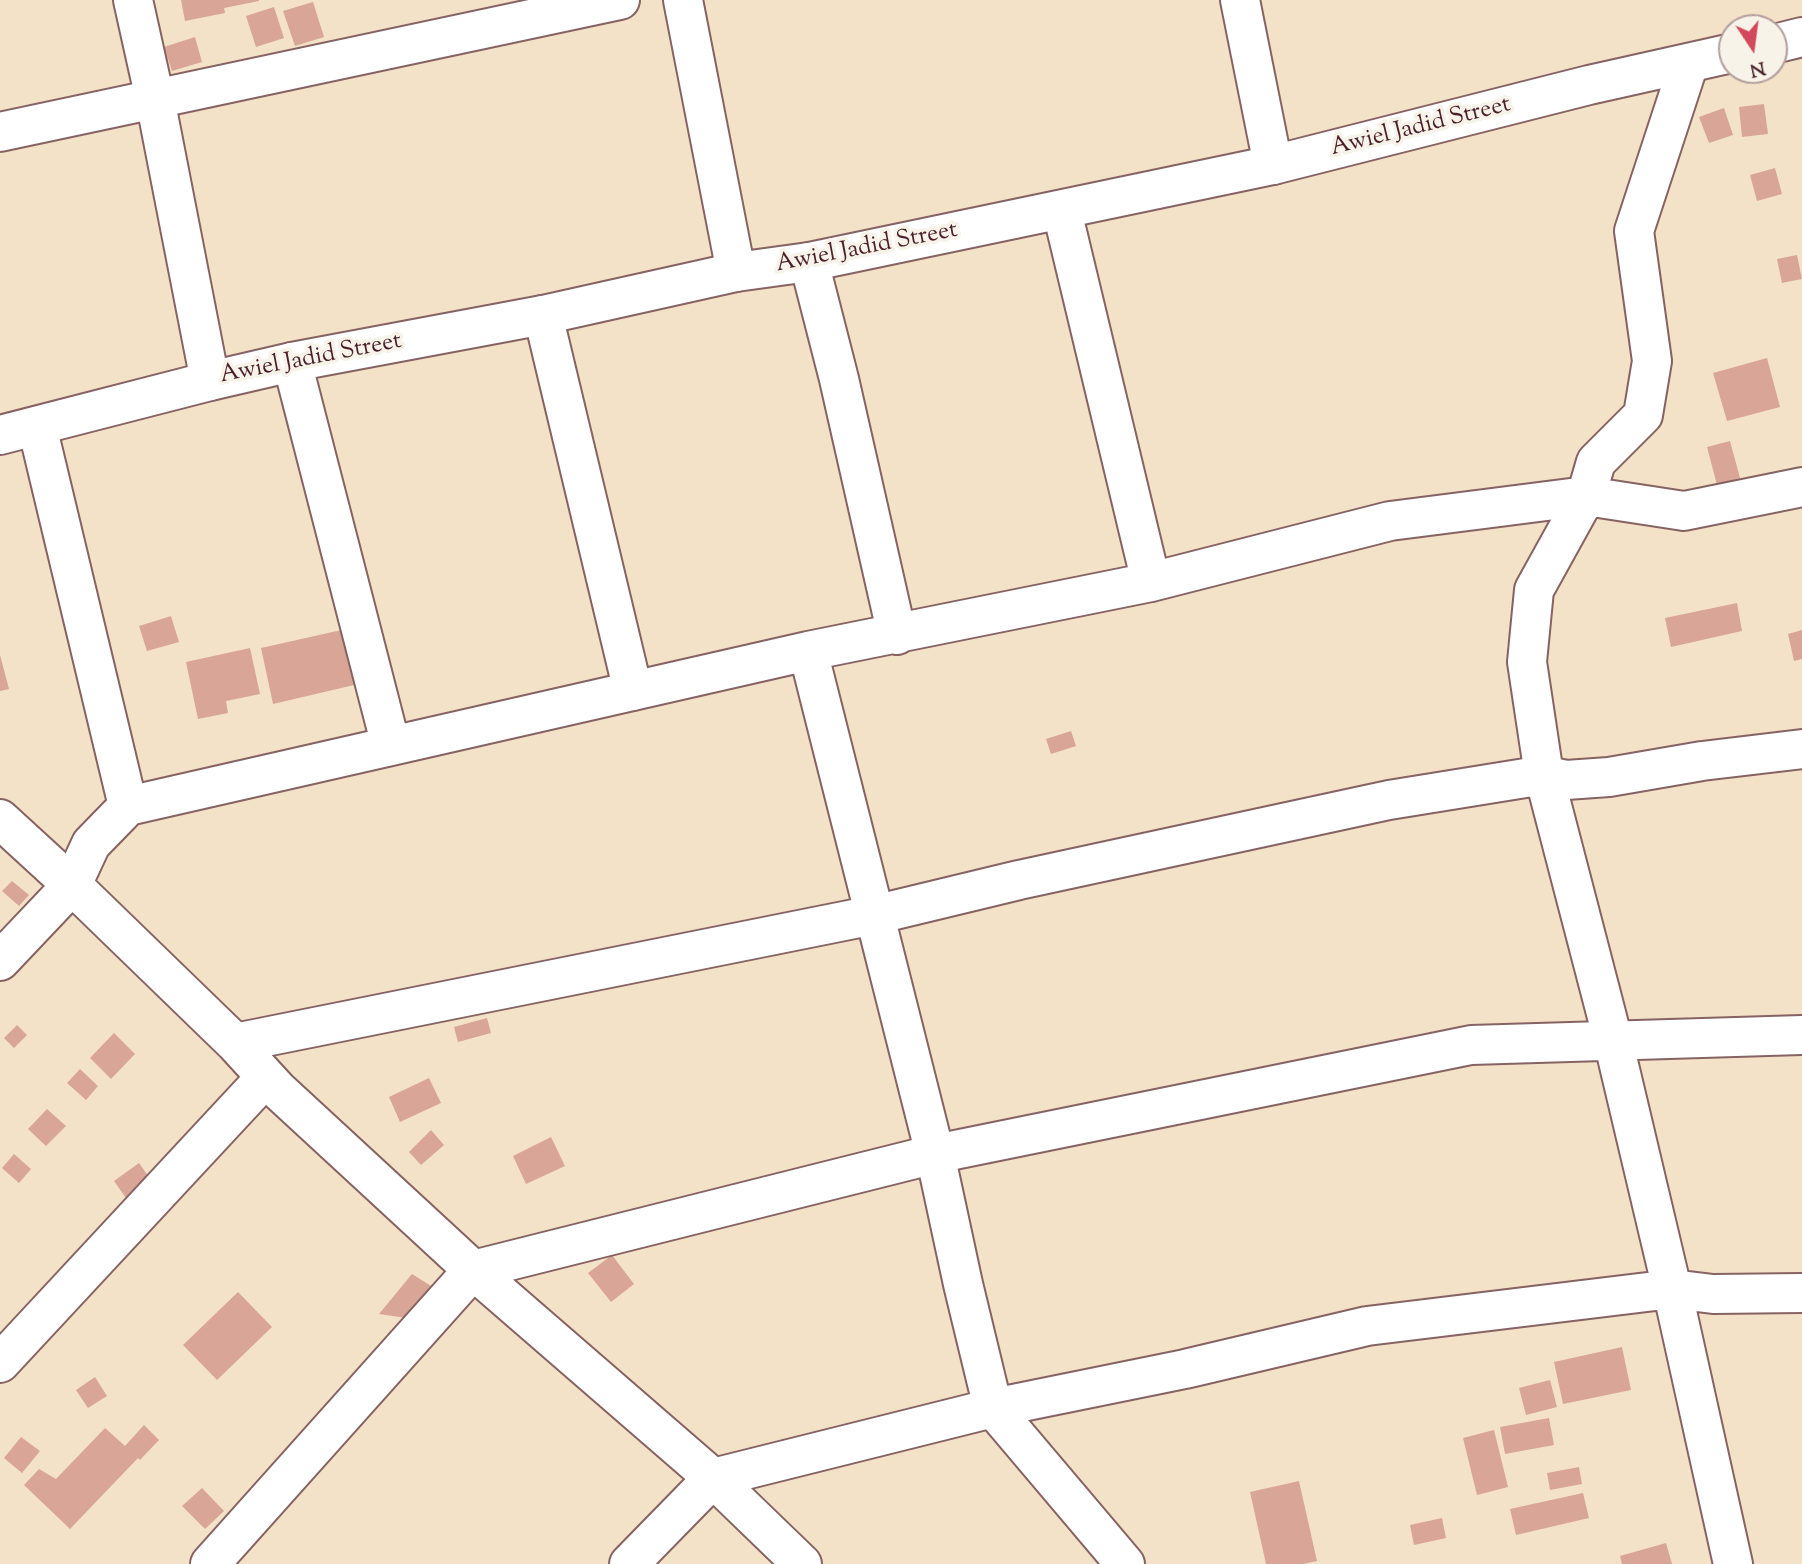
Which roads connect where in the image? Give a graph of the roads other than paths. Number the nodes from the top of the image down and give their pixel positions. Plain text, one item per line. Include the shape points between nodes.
1 (133, 0) edge
2 (620, 0) edge
3 (683, 0) edge
4 (1240, 0) edge
5 (1718, 56) edge
6 (1689, 63) junction
7 (155, 99) junction
8 (0, 132) edge
9 (1273, 165) junction
10 (1062, 211) junction
11 (809, 262) junction
12 (736, 272) junction
13 (542, 315) junction
14 (292, 362) junction
15 (210, 381) junction
16 (37, 426) junction
17 (0, 435) edge
18 (1802, 487) edge
19 (1586, 495) junction
20 (1151, 582) junction
21 (897, 635) junction
22 (808, 651) junction
23 (633, 691) junction
24 (391, 746) junction
25 (1802, 749) edge
26 (1544, 775) junction
27 (128, 806) junction
28 (0, 819) edge
29 (72, 885) junction
30 (874, 915) junction
31 (0, 961) edge
32 (1802, 1035) edge
33 (1613, 1040) junction
34 (235, 1043) junction
35 (266, 1077) junction
36 (935, 1154) junction
37 (472, 1270) junction
38 (1672, 1289) junction
39 (1802, 1293) edge
40 (0, 1363) edge
41 (993, 1408) junction
42 (713, 1478) junction
43 (210, 1564) edge
44 (629, 1564) edge
45 (802, 1564) edge
46 (1125, 1564) edge
47 (1734, 1564) edge

1 - 7 street
2 - 7 street
3 - 12 street
4 - 9 street
5 - 6 street, Awiel Jadid Street
6 - 9 street, Awiel Jadid Street
6 - 19 street via 1634,231 1652,361 1643,415 1596,462
7 - 8 street
7 - 15 street
9 - 10 street, Awiel Jadid Street
10 - 11 street, Awiel Jadid Street
10 - 20 street
11 - 12 street, Awiel Jadid Street
11 - 21 street
12 - 13 street, Awiel Jadid Street
13 - 14 street, Awiel Jadid Street
13 - 23 street
14 - 15 street, Awiel Jadid Street
14 - 24 street
15 - 16 street, Awiel Jadid Street
16 - 17 street, Awiel Jadid Street
16 - 27 street
18 - 19 street via 1684,511
19 - 20 street via 1390,521
19 - 26 street via 1534,590 1527,662
20 - 21 street
21 - 22 street
22 - 23 street
22 - 30 street
23 - 24 street
24 - 27 street
25 - 26 street via 1609,777 1566,780
26 - 30 street via 1388,800
26 - 33 street
27 - 29 street via 92,844
28 - 29 street
29 - 31 street
29 - 34 street
30 - 34 street
30 - 36 street
32 - 33 street
33 - 36 street via 1471,1045
33 - 38 street
34 - 35 street
35 - 37 street
35 - 40 street
36 - 37 street
36 - 41 street
37 - 42 street
37 - 43 street
38 - 39 street via 1713,1294
38 - 41 street via 1367,1326
38 - 47 street
41 - 42 street
41 - 46 street
42 - 44 street
42 - 45 street

